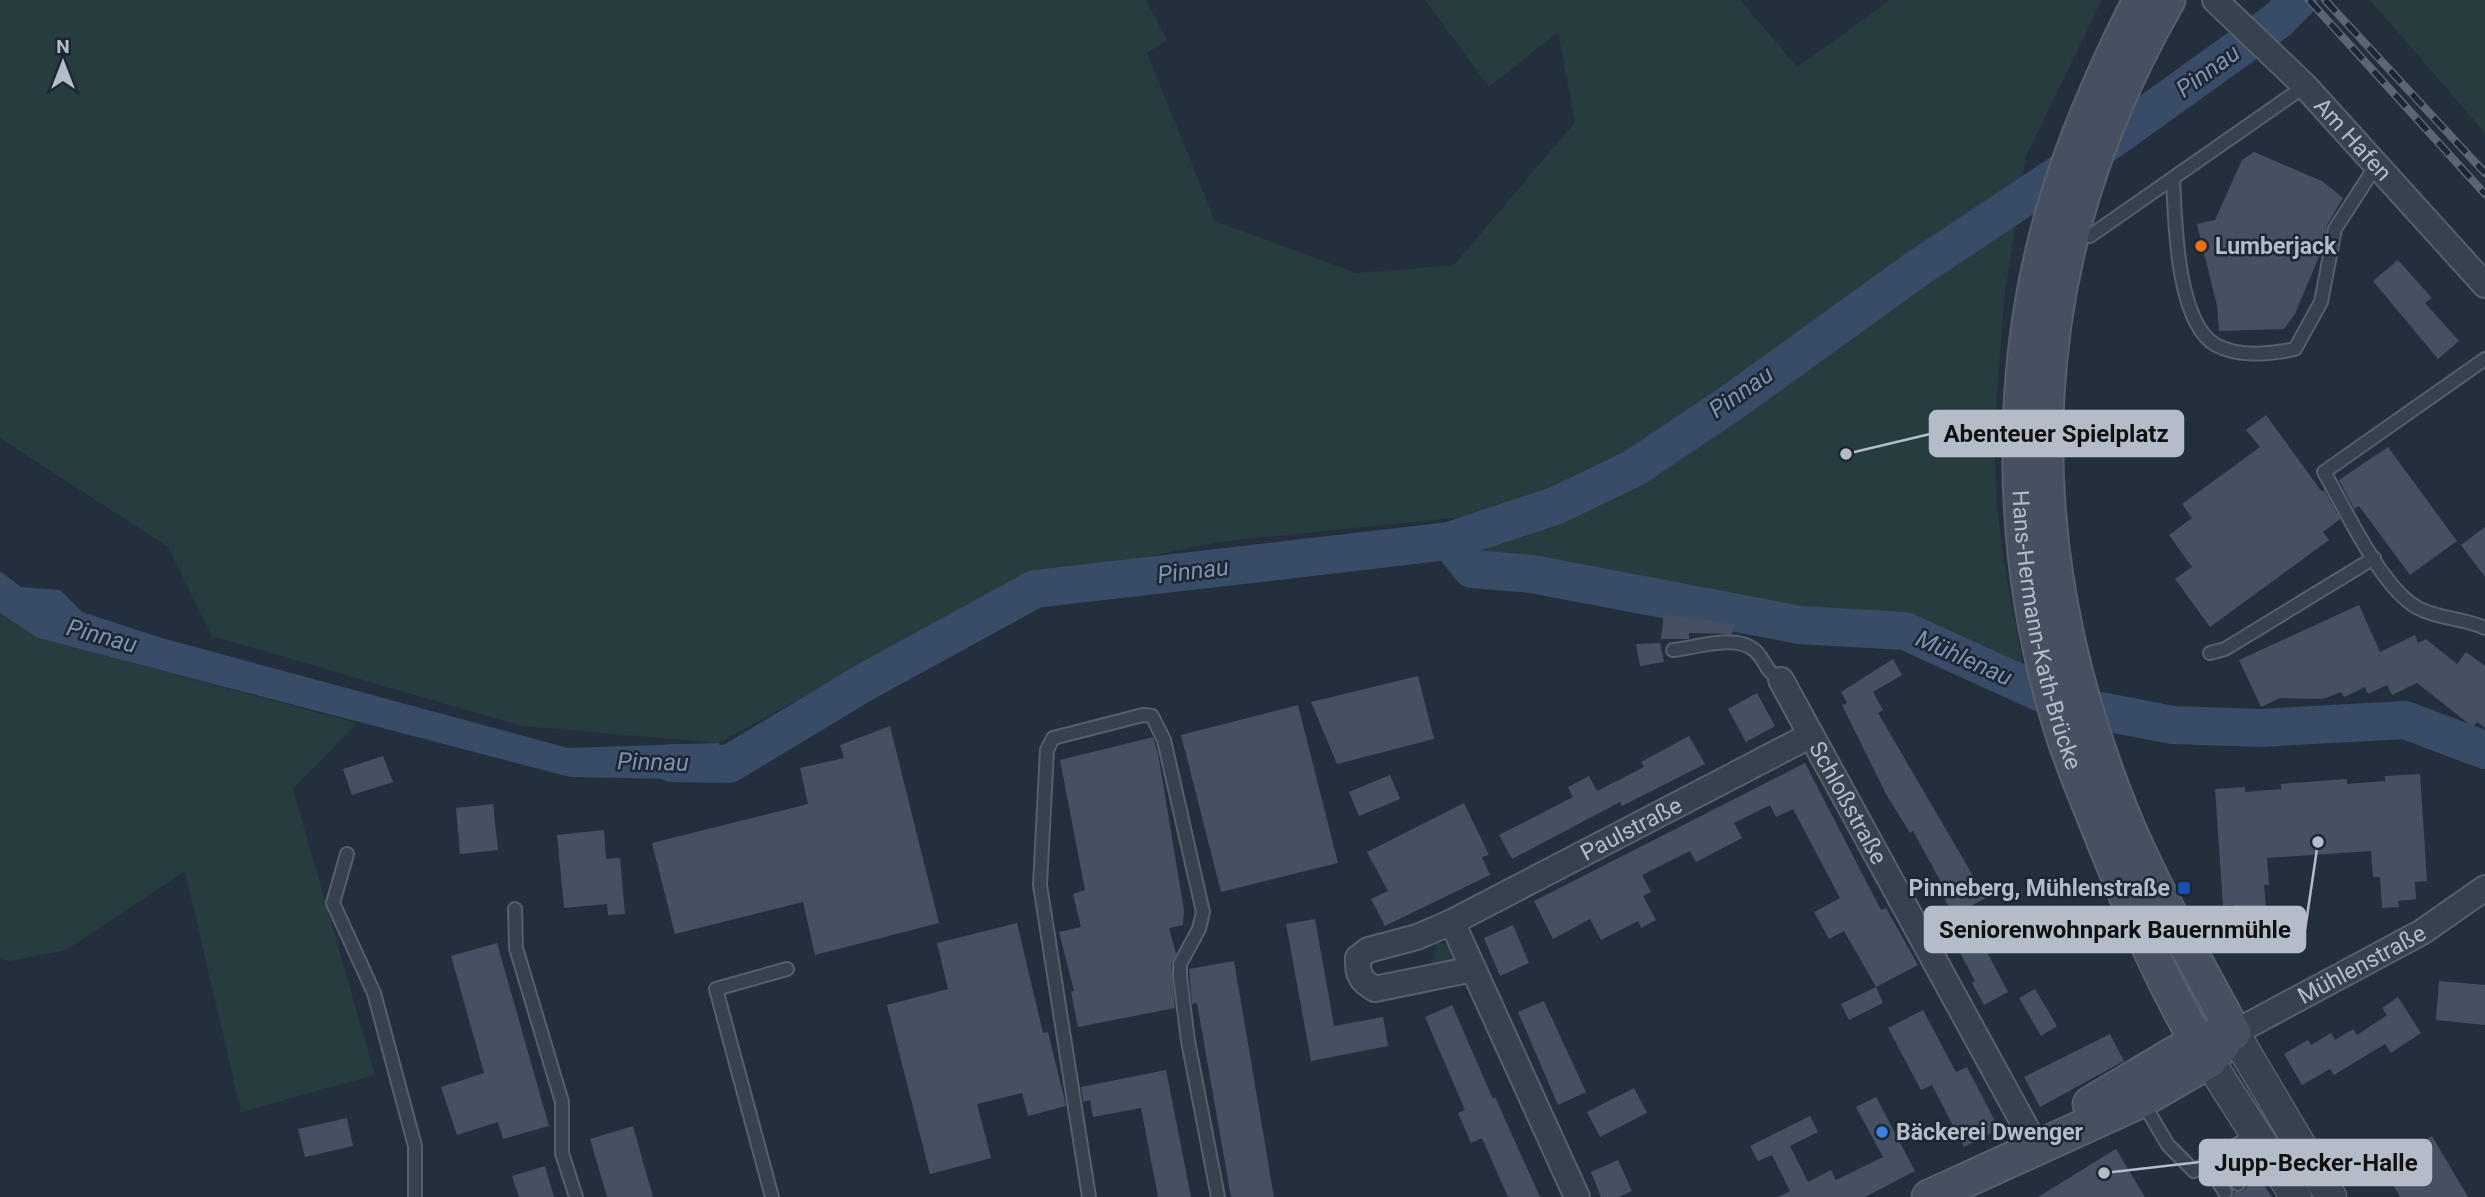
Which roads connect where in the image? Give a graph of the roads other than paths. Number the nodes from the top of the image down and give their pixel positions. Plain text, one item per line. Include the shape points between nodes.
1 (2140, 0) edge
2 (2168, 0) edge
3 (2215, 0) edge
4 (2305, 86) junction
5 (2377, 164) junction
6 (2173, 177) junction
7 (2090, 236) dead end
8 (2485, 285) edge
9 (2485, 359) edge
10 (2374, 558) junction
11 (2485, 628) edge
12 (1673, 650) dead end
13 (2210, 653) dead end
14 (1781, 680) joint
15 (1811, 735) junction
16 (2086, 755) junction
17 (346, 854) dead end
18 (2485, 888) edge
19 (515, 909) dead end
20 (1452, 922) junction
21 (787, 969) dead end
22 (1473, 969) junction
23 (2234, 1033) junction
24 (2203, 1051) junction
25 (2142, 1100) junction
26 (2036, 1146) junction
27 (2234, 1146) junction
28 (2206, 1163) junction
29 (2243, 1180) dead end
30 (2225, 1192) dead end
31 (415, 1197) edge
32 (576, 1197) edge
33 (772, 1197) edge
34 (1089, 1197) edge
35 (1218, 1197) edge
36 (1577, 1197) edge
37 (1929, 1197) edge
38 (2296, 1197) edge
39 (2331, 1197) edge

1 - 16 main road, Hans-Hermann-Kath-Brücke via 2106,68 2056,202 2029,314 2022,384 2025,548 2038,633
2 - 16 main road, Hans-Hermann-Kath-Brücke via 2133,65 2105,132 2072,233 2053,321 2046,389 2048,535
3 - 4 street, Am Hafen
4 - 5 street, Am Hafen
4 - 6 lane
5 - 6 lane via 2335,229 2321,302 2311,325 2295,349 2272,354 2216,345 2204,333 2178,264
5 - 8 street, Am Hafen
6 - 7 lane
9 - 10 lane via 2324,472
10 - 11 lane via 2401,598 2421,610
10 - 13 lane via 2225,649
12 - 14 lane via 1741,643 1755,649 1768,673
14 - 15 street, Schloßstraße
15 - 20 street, Paulstraße
15 - 26 street, Schloßstraße
16 - 23 main road, Hans-Hermann-Kath-Brücke via 2120,808
16 - 24 main road, Hans-Hermann-Kath-Brücke via 2126,894
17 - 31 lane via 333,903 374,993 415,1146
18 - 23 street, Mühlenstraße via 2423,932
19 - 32 lane via 516,948 562,1102 562,1153
20 - 22 street
20 - 22 street, Paulstraße via 1368,950 1358,958 1362,981 1375,989
21 - 33 lane via 716,989
22 - 36 street
23 - 24 main road, Mühlenstraße
23 - 39 street
24 - 25 main road, Mühlenstraße
24 - 26 main road, Mühlenstraße via 2080,1109
24 - 27 street
25 - 26 main road, Mühlenstraße
25 - 28 lane via 2168,1145 2194,1171
26 - 37 main road, Mühlenstraße
27 - 28 lane
27 - 29 lane
27 - 38 street
28 - 30 lane
34 - 35 lane via 1040,885 1046,750 1053,738 1143,715 1152,716 1164,740 1203,912 1180,964 1180,976

